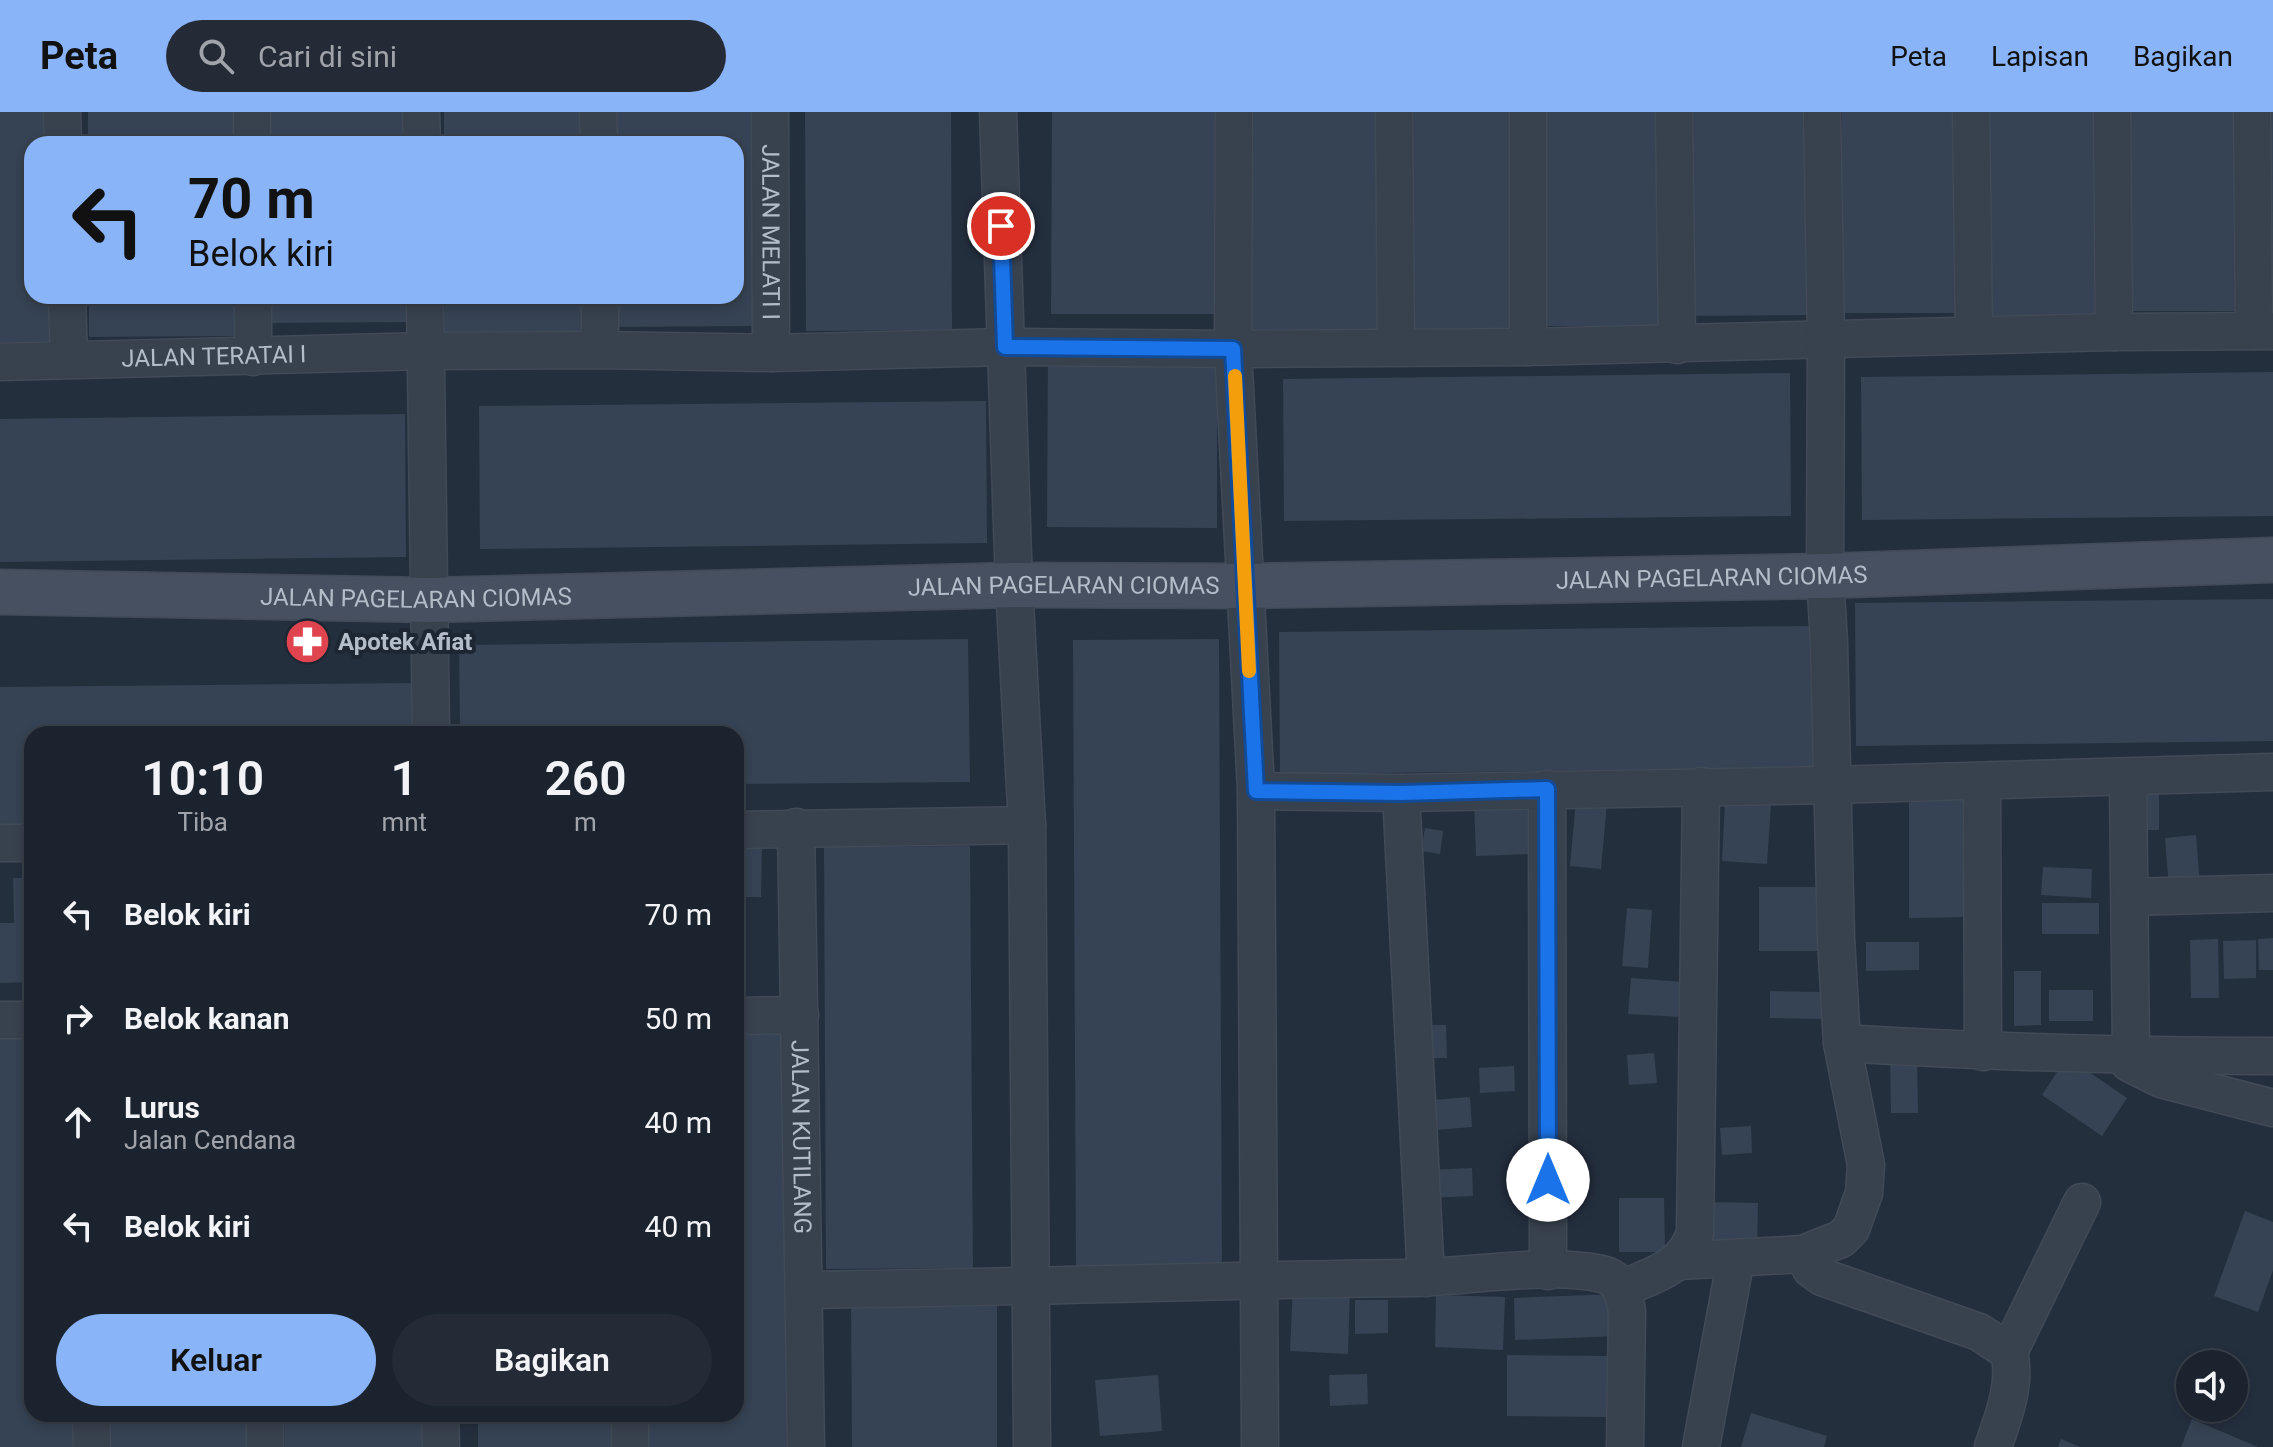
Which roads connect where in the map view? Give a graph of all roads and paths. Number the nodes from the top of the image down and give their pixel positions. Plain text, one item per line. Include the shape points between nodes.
1 (62, 112) edge
2 (252, 112) edge
3 (421, 112) edge
4 (598, 112) edge
5 (770, 112) edge
6 (998, 112) edge
7 (1234, 112) edge
8 (1394, 112) edge
9 (1528, 112) edge
10 (1674, 112) edge
11 (1822, 112) edge
12 (1971, 112) edge
13 (2112, 112) edge
14 (2252, 112) edge
15 (63, 136) edge
16 (252, 136) edge
17 (422, 136) edge
18 (599, 136) edge
19 (67, 304) edge
20 (253, 304) edge
21 (425, 304) edge
22 (600, 304) edge
23 (2263, 331) edge
24 (2114, 332) junction
25 (1974, 335) junction
26 (1826, 339) junction
27 (1677, 345) junction
28 (1396, 346) junction
29 (1005, 347) junction
30 (1528, 347) junction
31 (1233, 349) junction
32 (600, 350) junction
33 (426, 351) junction
34 (771, 353) junction
35 (253, 357) junction
36 (69, 359) junction
37 (0, 362) edge
38 (2273, 560) edge
39 (1825, 576) junction
40 (1014, 585) junction
41 (1245, 586) junction
42 (0, 592) edge
43 (429, 600) junction
44 (431, 726) edge
45 (2273, 772) edge
46 (2128, 778) junction
47 (1982, 782) junction
48 (1831, 785) junction
49 (1701, 786) junction
50 (1547, 789) junction
51 (1256, 791) junction
52 (1401, 793) junction
53 (1027, 825) junction
54 (796, 827) junction
55 (744, 830) edge
56 (0, 843) edge
57 (24, 843) edge
58 (2273, 893) edge
59 (2130, 897) junction
60 (800, 1015) junction
61 (744, 1016) edge
62 (0, 1020) edge
63 (24, 1020) edge
64 (1842, 1043) junction
65 (1983, 1052) junction
66 (2122, 1056) junction
67 (2273, 1056) edge
68 (2273, 1108) edge
69 (2082, 1202) dead end
70 (1803, 1254) junction
71 (1736, 1258) junction
72 (1679, 1261) junction
73 (1548, 1271) junction
74 (1426, 1278) junction
75 (1261, 1279) junction
76 (1029, 1288) junction
77 (1622, 1289) junction
78 (804, 1290) junction
79 (2009, 1352) junction
80 (91, 1422) edge
81 (265, 1422) edge
82 (440, 1422) edge
83 (630, 1422) edge
84 (92, 1447) edge
85 (265, 1447) edge
86 (441, 1447) edge
87 (630, 1447) edge
88 (806, 1447) edge
89 (1032, 1447) edge
90 (1260, 1447) edge
91 (1625, 1447) edge
92 (1701, 1447) edge
93 (1993, 1447) edge

1 - 15 street
2 - 16 street
3 - 17 street
4 - 18 street
5 - 34 street, JALAN MELATI I
6 - 29 street
7 - 31 street
8 - 28 street
9 - 30 street
10 - 27 street
11 - 26 street
12 - 25 street
13 - 24 street
14 - 23 street
19 - 36 street
20 - 35 street
21 - 33 street
22 - 32 street
23 - 24 street, JALAN TERATAI I
24 - 25 street, JALAN TERATAI I
25 - 26 street, JALAN TERATAI I
26 - 27 street, JALAN TERATAI I
26 - 39 street
27 - 30 street, JALAN TERATAI I
28 - 30 street, JALAN TERATAI I
28 - 31 street, JALAN TERATAI I
29 - 31 street, JALAN TERATAI I
29 - 34 street, JALAN TERATAI I
29 - 40 street
31 - 41 street
32 - 33 street, JALAN TERATAI I
32 - 34 street, JALAN TERATAI I
33 - 35 street, JALAN TERATAI I
33 - 43 street
35 - 36 street, JALAN TERATAI I
36 - 37 street, JALAN TERATAI I
38 - 39 main road, JALAN PAGELARAN CIOMAS
39 - 41 main road, JALAN PAGELARAN CIOMAS
39 - 48 street
40 - 41 main road, JALAN PAGELARAN CIOMAS
40 - 43 main road, JALAN PAGELARAN CIOMAS
40 - 53 street
41 - 51 street
42 - 43 main road, JALAN PAGELARAN CIOMAS
43 - 44 street
45 - 46 street
46 - 47 street
46 - 59 street
47 - 48 street
47 - 65 street
48 - 49 street
48 - 64 street
49 - 50 street
49 - 72 street via 1695,1233
50 - 52 street
50 - 73 street
51 - 52 street
51 - 75 street
52 - 74 street
53 - 54 street
53 - 76 street
54 - 55 street
54 - 60 street, JALAN KUTILANG
56 - 57 street
58 - 59 street
59 - 66 street
60 - 61 street
60 - 78 street, JALAN KUTILANG
62 - 63 street
64 - 65 street
64 - 70 street via 1866,1165 1864,1193 1851,1229 1841,1239
65 - 66 street
66 - 67 street
66 - 68 street via 2161,1079
69 - 79 street
70 - 71 street
70 - 79 street via 1822,1277 1979,1332
71 - 72 street
71 - 92 street
72 - 77 street
73 - 74 street
73 - 77 street via 1601,1274
74 - 75 street
75 - 76 street
75 - 90 street
76 - 78 street
76 - 89 street
77 - 91 street via 1627,1311
78 - 88 street, JALAN KUTILANG
79 - 93 street via 2013,1367
80 - 84 street
81 - 85 street
82 - 86 street
83 - 87 street

